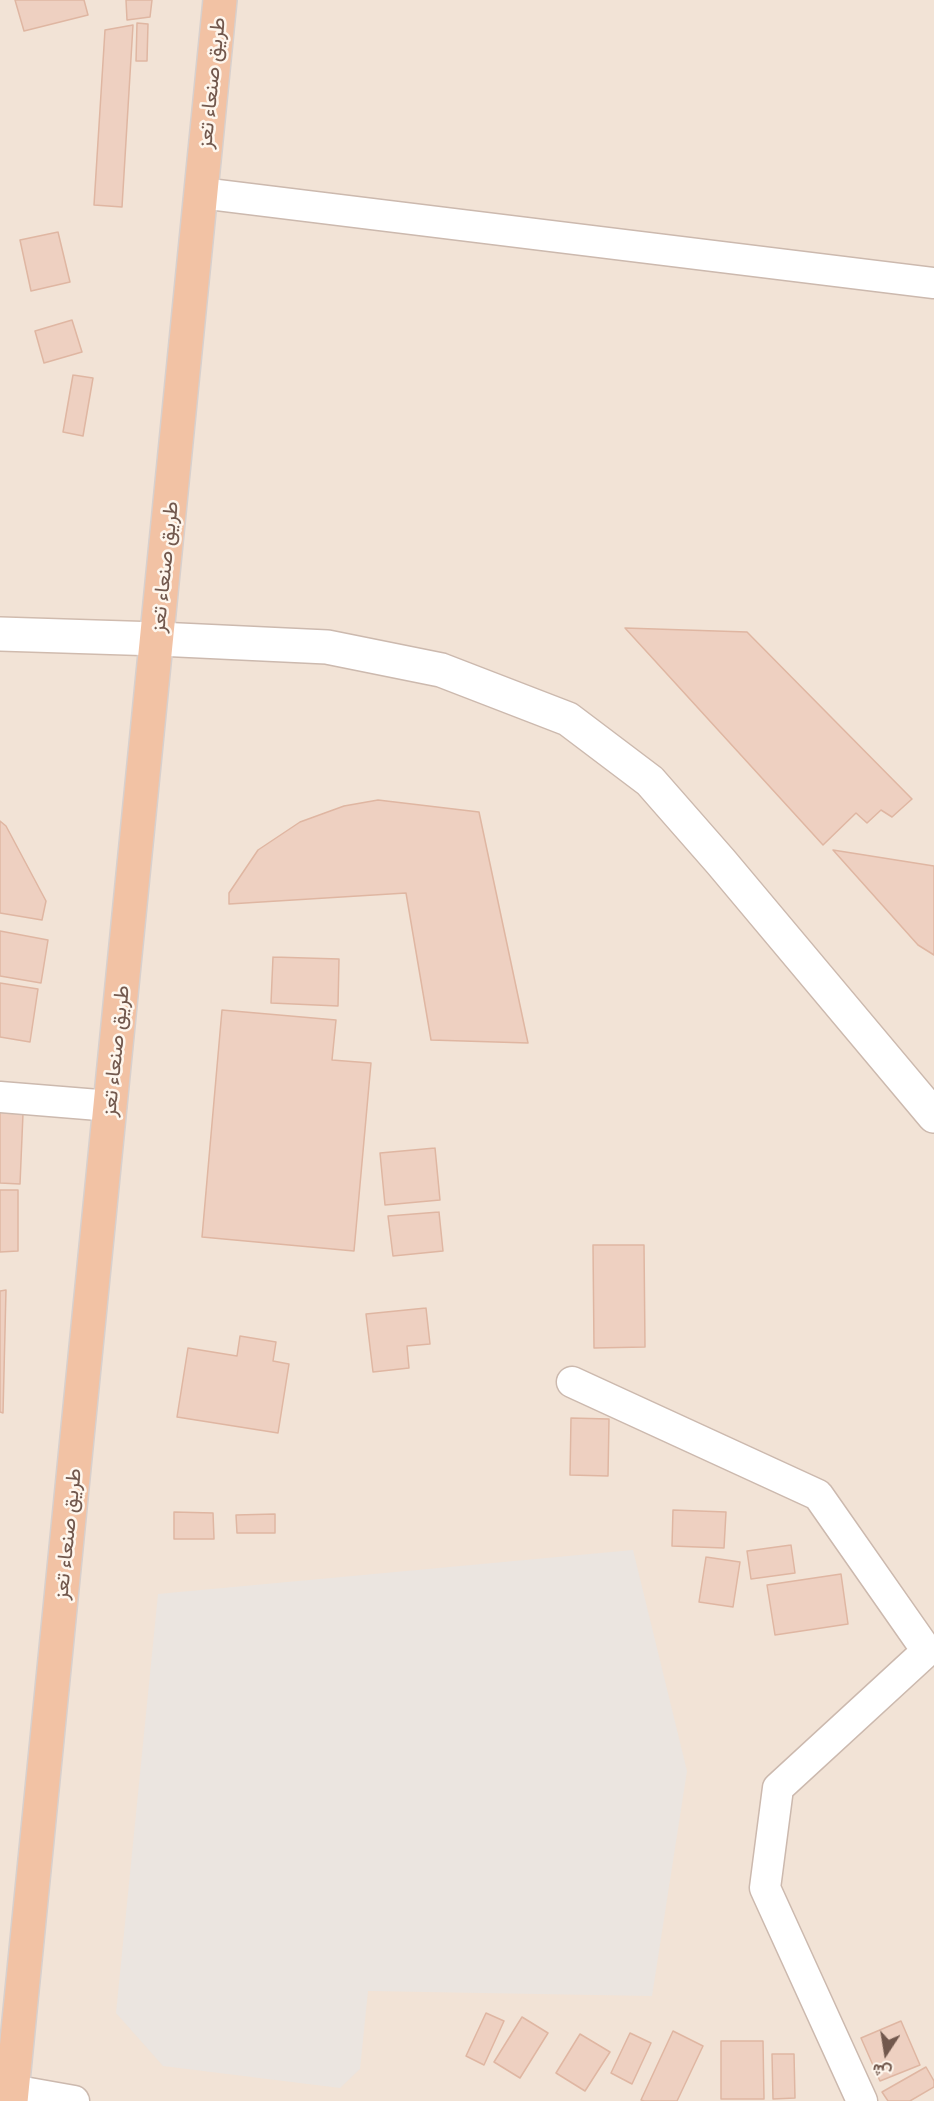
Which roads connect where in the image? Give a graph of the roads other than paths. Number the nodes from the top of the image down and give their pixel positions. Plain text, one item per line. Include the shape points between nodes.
1 (220, 0) edge
2 (201, 193) junction
3 (934, 283) edge
4 (0, 634) edge
5 (158, 639) junction
6 (0, 1097) edge
7 (111, 1106) junction
8 (934, 1116) edge
9 (572, 1382) dead end
10 (931, 1655) edge
11 (12, 2095) edge
12 (74, 2101) edge
13 (862, 2101) edge

1 - 2 highway, طريق صنعاء تعز
2 - 3 street
2 - 5 highway, طريق صنعاء تعز
4 - 5 street
5 - 7 highway, طريق صنعاء تعز
5 - 8 street via 327,647 441,670 568,718 650,781
6 - 7 street
7 - 11 highway, طريق صنعاء تعز
9 - 10 street via 818,1495
10 - 13 street via 778,1788 765,1888
11 - 12 street

